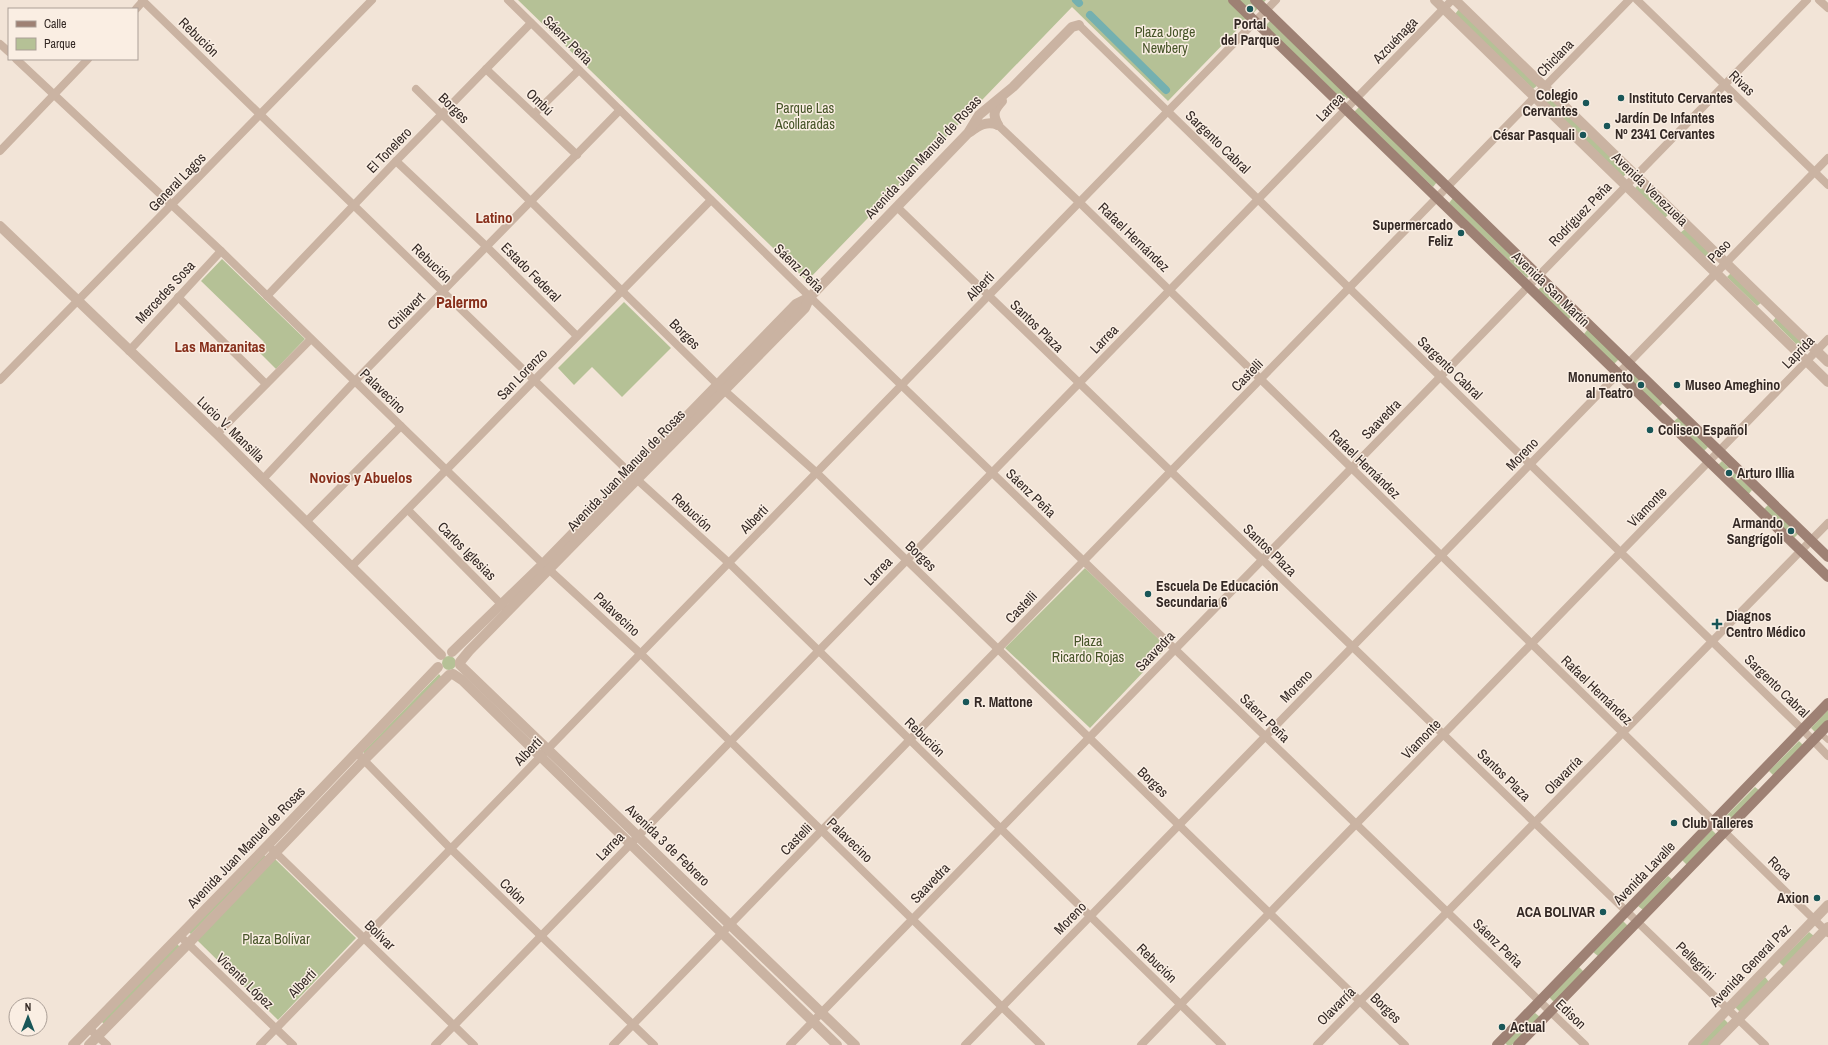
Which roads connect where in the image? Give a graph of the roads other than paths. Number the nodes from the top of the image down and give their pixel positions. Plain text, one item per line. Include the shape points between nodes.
1 (372, 0) edge
2 (508, 0) edge
3 (1233, 0) edge
4 (1255, 0) edge
5 (1276, 0) edge
6 (1435, 0) edge
7 (1454, 0) edge
8 (1629, 0) edge
9 (1637, 0) edge
10 (1807, 0) edge
11 (1819, 0) edge
12 (142, 1) edge
13 (1444, 8) junction
14 (1828, 8) edge
15 (1266, 10) junction
16 (1255, 22) junction
17 (531, 23) junction
18 (1079, 25) joint
19 (0, 44) edge
20 (8, 51) edge
21 (17, 60) edge
22 (87, 60) edge
23 (486, 68) junction
24 (579, 70) junction
25 (1724, 85) junction
26 (1013, 87) junction
27 (1545, 87) junction
28 (416, 89) dead end
29 (53, 95) junction
30 (1535, 97) junction
31 (1357, 98) junction
32 (620, 110) junction
33 (1346, 110) junction
34 (1168, 111) junction
35 (261, 114) junction
36 (441, 114) junction
37 (534, 114) junction
38 (998, 125) junction
39 (968, 133) junction
40 (0, 151) edge
41 (576, 155) junction
42 (1828, 158) edge
43 (396, 161) junction
44 (1814, 172) junction
45 (1636, 176) junction
46 (1626, 186) junction
47 (1828, 186) edge
48 (1448, 187) junction
49 (1437, 198) junction
50 (1258, 199) junction
51 (711, 200) junction
52 (531, 202) junction
53 (1079, 202) junction
54 (172, 205) junction
55 (354, 205) junction
56 (897, 207) junction
57 (0, 226) edge
58 (487, 247) junction
59 (221, 251) junction
60 (1726, 263) junction
61 (1716, 273) junction
62 (1539, 275) junction
63 (1528, 287) junction
64 (1350, 288) junction
65 (622, 290) junction
66 (1169, 291) junction
67 (443, 292) junction
68 (267, 296) junction
69 (988, 296) junction
70 (178, 297) junction
71 (810, 297) junction
72 (77, 301) junction
73 (577, 336) junction
74 (311, 339) junction
75 (1828, 339) edge
76 (129, 350) junction
77 (1817, 351) junction
78 (1807, 361) junction
79 (1828, 362) edge
80 (1629, 363) junction
81 (1618, 374) junction
82 (1440, 376) junction
83 (0, 380) edge
84 (534, 380) junction
85 (1261, 380) junction
86 (355, 381) junction
87 (1828, 382) edge
88 (266, 384) junction
89 (1079, 384) junction
90 (901, 386) junction
91 (721, 387) junction
92 (401, 426) junction
93 (217, 434) junction
94 (1719, 451) junction
95 (1709, 462) junction
96 (1530, 464) junction
97 (1351, 468) junction
98 (446, 470) junction
99 (1170, 472) junction
100 (817, 473) junction
101 (992, 473) junction
102 (634, 476) junction
103 (262, 479) junction
104 (408, 510) junction
105 (306, 522) junction
106 (1828, 523) edge
107 (1811, 540) junction
108 (1800, 551) junction
109 (1621, 552) junction
110 (1441, 556) junction
111 (1828, 557) edge
112 (1262, 560) junction
113 (907, 561) junction
114 (1084, 562) junction
115 (729, 563) junction
116 (352, 566) junction
117 (546, 566) junction
118 (1828, 578) edge
119 (505, 608) junction
120 (1712, 641) junction
121 (1531, 644) junction
122 (1352, 647) junction
123 (998, 650) junction
124 (1175, 650) junction
125 (819, 651) junction
126 (452, 652) junction
127 (641, 654) junction
128 (441, 655) junction
129 (460, 663) junction
130 (438, 667) junction
131 (451, 674) junction
132 (1828, 704) edge
133 (1828, 725) edge
134 (1804, 730) junction
135 (1622, 732) junction
136 (1443, 735) junction
137 (1265, 736) junction
138 (1817, 736) junction
139 (1089, 738) junction
140 (910, 740) junction
141 (1828, 740) edge
142 (730, 741) junction
143 (356, 752) junction
144 (545, 752) junction
145 (1828, 756) edge
146 (363, 761) junction
147 (1714, 822) junction
148 (1534, 823) junction
149 (1356, 824) junction
150 (1179, 825) junction
151 (1000, 829) junction
152 (822, 831) junction
153 (1724, 832) junction
154 (638, 836) junction
155 (631, 844) junction
156 (271, 849) junction
157 (451, 849) junction
158 (1828, 905) edge
159 (1447, 912) junction
160 (1626, 912) junction
161 (1270, 913) junction
162 (1090, 916) junction
163 (913, 919) junction
164 (1814, 920) junction
165 (1637, 922) junction
166 (730, 925) junction
167 (1827, 930) edge
168 (722, 933) junction
169 (180, 936) junction
170 (541, 936) junction
171 (365, 938) junction
172 (188, 944) junction
173 (1360, 1001) junction
174 (1540, 1002) junction
175 (1180, 1004) junction
176 (1002, 1007) junction
177 (1728, 1010) junction
178 (822, 1012) junction
179 (1550, 1012) junction
180 (1738, 1019) junction
181 (813, 1021) junction
182 (633, 1024) junction
183 (454, 1026) junction
184 (89, 1028) junction
185 (276, 1028) junction
186 (98, 1036) junction
187 (73, 1045) edge
188 (89, 1045) edge
189 (107, 1045) edge
190 (260, 1045) edge
191 (293, 1045) edge
192 (435, 1045) edge
193 (474, 1045) edge
194 (613, 1045) edge
195 (654, 1045) edge
196 (790, 1045) edge
197 (837, 1045) edge
198 (855, 1045) edge
199 (965, 1045) edge
200 (1041, 1045) edge
201 (1141, 1045) edge
202 (1222, 1045) edge
203 (1317, 1045) edge
204 (1405, 1045) edge
205 (1496, 1045) edge
206 (1518, 1045) edge
207 (1585, 1045) edge
208 (1693, 1045) edge
209 (1713, 1045) edge
210 (1765, 1045) edge

1 - 35 street, General Lagos
2 - 17 street, Sáenz Peña
3 - 16 main road, Avenida San Martín
4 - 15 main road, Avenida San Martín
5 - 15 street, Alberti
6 - 13 street, Avenida Venezuela
7 - 13 street, Azcuénaga
7 - 27 street, Avenida Venezuela
8 - 27 street, Chiclana
9 - 25 street, Rivas
10 - 25 street, Rodríguez Peña
11 - 14 street
12 - 35 street, Rebución
13 - 30 street, Avenida Venezuela
13 - 31 street, Azcuénaga
15 - 16 street, Alberti
15 - 31 main road, Avenida San Martín
16 - 33 main road, Avenida San Martín
16 - 34 street, Alberti
17 - 23 street, El Tonelero
17 - 24 street, Sáenz Peña
18 - 26 street, Avenida Juan Manuel de Rosas via 1072,27
18 - 34 street, Sargento Cabral
19 - 20 street
21 - 29 street, Palavecino
22 - 29 street
23 - 36 street, El Tonelero
23 - 37 street, Ombú
24 - 32 street, Sáenz Peña
24 - 37 street
25 - 44 street, Rivas
25 - 45 street, Rodríguez Peña
26 - 38 street via 993,112
26 - 39 street, Avenida Juan Manuel de Rosas via 979,114
27 - 30 street, Chiclana
27 - 45 street, Avenida Venezuela
28 - 36 street, Borges
29 - 40 street
29 - 54 street, Palavecino
30 - 46 street, Avenida Venezuela
30 - 48 street, Chiclana
31 - 33 street, Larrea
31 - 48 main road, Avenida San Martín
32 - 41 street, Chilavert
32 - 51 street, Sáenz Peña
33 - 49 main road, Avenida San Martín
33 - 50 street, Larrea
34 - 50 street, Sargento Cabral
34 - 53 street, Alberti
35 - 54 street, General Lagos
35 - 55 street, Rebución
36 - 43 street, El Tonelero
36 - 52 street, Borges
37 - 41 street, Ombú
38 - 39 street via 982,124
38 - 53 street, Rafael Hernández
39 - 56 street, Avenida Juan Manuel de Rosas
41 - 52 street, Chilavert
42 - 44 street, Paso
43 - 55 street, El Tonelero
43 - 58 street, Estado Federal
44 - 47 street, Rivas
44 - 60 street, Paso
45 - 46 street, Rodríguez Peña
45 - 60 street, Avenida Venezuela
46 - 61 street, Avenida Venezuela
46 - 62 street, Rodríguez Peña
48 - 49 street, Castelli
48 - 62 main road, Avenida San Martín
49 - 63 main road, Avenida San Martín
49 - 64 street, Castelli
50 - 64 street, Sargento Cabral
50 - 66 street, Larrea
51 - 65 street, San Lorenzo
51 - 71 street, Sáenz Peña
52 - 58 street, Chilavert
52 - 65 street, Borges
53 - 66 street, Rafael Hernández
53 - 69 street, Alberti
54 - 59 street, Palavecino
54 - 72 street, General Lagos
55 - 67 street, Rebución
55 - 68 street, El Tonelero
56 - 69 street, Santos Plaza
56 - 71 street, Avenida Juan Manuel de Rosas
57 - 72 street, Lucio V. Mansilla
58 - 67 street, Chilavert
58 - 73 street, Estado Federal
59 - 68 street, Palavecino
59 - 70 street, Mercedes Sosa
60 - 61 street, Paso
60 - 77 street, Avenida Venezuela
61 - 78 street, Avenida Venezuela
61 - 80 street, Paso
62 - 63 street, Saavedra
62 - 80 main road, Avenida San Martín
63 - 81 main road, Avenida San Martín
63 - 82 street, Saavedra
64 - 82 street, Sargento Cabral
64 - 85 street, Castelli
65 - 73 street, San Lorenzo
65 - 91 street, Borges
66 - 85 street, Rafael Hernández
66 - 89 street, Larrea
67 - 84 street, Rebución
67 - 86 street, Chilavert
68 - 74 street, Palavecino
69 - 89 street, Santos Plaza
69 - 90 street, Alberti
70 - 76 street, Mercedes Sosa
70 - 88 street
71 - 90 street, Sáenz Peña
71 - 91 street, Avenida Juan Manuel de Rosas via 796,304
72 - 76 street, Lucio V. Mansilla
72 - 83 street, General Lagos
73 - 84 street, San Lorenzo
74 - 86 street, Palavecino
74 - 88 street
75 - 77 street, Laprida
76 - 93 street, Lucio V. Mansilla
77 - 78 street, Laprida
77 - 79 street, Avenida Venezuela
78 - 87 street, Avenida Venezuela
78 - 94 street, Laprida
80 - 81 street, Moreno
80 - 94 main road, Avenida San Martín
81 - 95 main road, Avenida San Martín
81 - 96 street, Moreno
82 - 96 street, Sargento Cabral
82 - 97 street, Saavedra
84 - 98 street, San Lorenzo
84 - 102 street, Rebución
85 - 97 street, Rafael Hernández
85 - 99 street, Castelli
86 - 92 street, Palavecino
86 - 103 street, Chilavert
88 - 93 street
89 - 99 street, Santos Plaza
89 - 101 street, Larrea
90 - 100 street, Alberti
90 - 101 street, Sáenz Peña
91 - 100 street, Borges
91 - 102 street, Avenida Juan Manuel de Rosas
92 - 98 street, Palavecino
92 - 105 street
93 - 103 street, Lucio V. Mansilla
94 - 95 street, Viamonte
94 - 107 main road, Avenida San Martín
95 - 108 main road, Avenida San Martín
95 - 109 street, Viamonte
96 - 109 street, Sargento Cabral
96 - 110 street, Moreno
97 - 110 street, Rafael Hernández
97 - 112 street, Saavedra
98 - 104 street, San Lorenzo
98 - 117 street, Palavecino
99 - 112 street, Santos Plaza
99 - 114 street, Castelli
100 - 113 street, Borges
100 - 115 street, Alberti
101 - 113 street, Larrea
101 - 114 street, Sáenz Peña
102 - 115 street, Rebución
102 - 117 street, Avenida Juan Manuel de Rosas
103 - 105 street, Lucio V. Mansilla
104 - 116 street, San Lorenzo
104 - 119 street, Carlos Iglesias
105 - 116 street, Lucio V. Mansilla
106 - 107 street, Olavarría
107 - 108 street, Olavarría
107 - 111 main road, Avenida San Martín
108 - 118 main road, Avenida San Martín
108 - 120 street, Olavarría
109 - 120 street, Sargento Cabral
109 - 121 street, Viamonte
110 - 121 street, Rafael Hernández
110 - 122 street, Moreno
112 - 122 street, Santos Plaza
112 - 124 street, Saavedra
113 - 123 street, Borges
113 - 125 street, Larrea
114 - 123 street, Castelli
114 - 124 street, Sáenz Peña
115 - 125 street, Rebución
115 - 127 street, Alberti
116 - 128 street, Lucio V. Mansilla
117 - 119 street, Avenida Juan Manuel de Rosas
117 - 127 street, Palavecino
119 - 126 street, Avenida Juan Manuel de Rosas
119 - 129 street, Avenida Juan Manuel de Rosas
120 - 134 street, Sargento Cabral
120 - 135 street, Olavarría
121 - 135 street, Rafael Hernández
121 - 136 street, Viamonte
122 - 136 street, Santos Plaza
122 - 137 street, Moreno
123 - 139 street, Borges
123 - 140 street, Castelli
124 - 137 street, Sáenz Peña
124 - 139 street, Saavedra
125 - 140 street, Rebución
125 - 142 street, Larrea
126 - 128 street
126 - 129 street
127 - 142 street, Palavecino
127 - 144 street, Alberti
128 - 130 street
129 - 131 street via 456,672
129 - 144 street, Avenida 3 de Febrero
130 - 131 street via 442,673
130 - 143 street, Avenida Juan Manuel de Rosas
131 - 144 street, Avenida 3 de Febrero via 462,680
131 - 146 street, Avenida Juan Manuel de Rosas
132 - 134 main road, Avenida Lavalle
133 - 138 main road, Avenida Lavalle
134 - 138 street, Sargento Cabral
134 - 147 main road, Avenida Lavalle
135 - 147 street, Rafael Hernández
135 - 148 street, Olavarría
136 - 148 street, Santos Plaza
136 - 149 street, Viamonte
137 - 149 street, Sáenz Peña
137 - 150 street, Moreno
138 - 141 street
138 - 145 street, Sargento Cabral
138 - 153 main road, Avenida Lavalle
139 - 150 street, Borges
139 - 151 street, Saavedra
140 - 151 street, Rebución
140 - 152 street, Castelli
142 - 152 street, Palavecino
142 - 154 street, Larrea
143 - 146 street, Colón
143 - 156 street, Avenida Juan Manuel de Rosas
144 - 154 street, Avenida 3 de Febrero
144 - 155 street, Avenida 3 de Febrero
144 - 157 street, Alberti
146 - 156 street, Avenida Juan Manuel de Rosas
146 - 157 street, Colón
147 - 153 street, Roca
147 - 160 main road, Avenida Lavalle
148 - 159 street, Olavarría
148 - 160 street, Santos Plaza
149 - 159 street, Sáenz Peña
149 - 161 street, Viamonte
150 - 161 street, Borges
150 - 162 street, Moreno
151 - 162 street, Rebución
151 - 163 street, Saavedra
152 - 163 street, Palavecino
152 - 166 street, Castelli
153 - 164 street, Roca
153 - 165 main road, Avenida Lavalle
154 - 155 street, Larrea
154 - 166 street, Avenida 3 de Febrero
155 - 168 street, Avenida 3 de Febrero
155 - 170 street, Larrea
156 - 169 street, Avenida Juan Manuel de Rosas
156 - 171 street, Bolívar
156 - 172 street, Avenida Juan Manuel de Rosas
157 - 170 street, Colón
157 - 171 street, Alberti
158 - 164 street, Avenida General Paz
159 - 173 street, Olavarría
159 - 174 street, Sáenz Peña
160 - 165 street, Pellegrini
160 - 174 main road, Avenida Lavalle
161 - 173 street, Borges
161 - 175 street, Viamonte
162 - 175 street, Rebución
162 - 176 street, Moreno
163 - 176 street, Palavecino
163 - 178 street, Saavedra
164 - 167 street, Roca
164 - 177 street, Avenida General Paz
165 - 177 street, Pellegrini
165 - 179 main road, Avenida Lavalle
166 - 168 street, Castelli
166 - 178 street, Avenida 3 de Febrero
167 - 180 street, Avenida General Paz
168 - 181 street, Avenida 3 de Febrero
168 - 182 street, Castelli
169 - 172 street, Vicente López
169 - 184 street, Avenida Juan Manuel de Rosas
170 - 182 street, Colón
170 - 183 street, Larrea
171 - 183 street, Bolívar
171 - 185 street, Alberti
172 - 185 street, Vicente López
172 - 186 street, Avenida Juan Manuel de Rosas
173 - 203 street, Olavarría
173 - 204 street, Borges
174 - 179 street, Edison
174 - 205 main road, Avenida Lavalle
175 - 201 street, Viamonte
175 - 202 street, Rebución
176 - 199 street, Moreno
176 - 200 street, Palavecino
177 - 180 street, Pellegrini
177 - 208 street, Avenida General Paz
178 - 181 street, Saavedra
178 - 198 street, Avenida 3 de Febrero
179 - 206 main road, Avenida Lavalle
179 - 207 street, Edison
180 - 209 street, Avenida General Paz
180 - 210 street, Pellegrini
181 - 196 street, Saavedra
181 - 197 street, Avenida 3 de Febrero
182 - 194 street, Castelli
182 - 195 street, Colón
183 - 192 street, Larrea
183 - 193 street, Bolívar
184 - 186 street
184 - 187 street, Avenida Juan Manuel de Rosas
185 - 190 street, Alberti
185 - 191 street, Vicente López
186 - 188 street, Avenida Juan Manuel de Rosas
186 - 189 street

